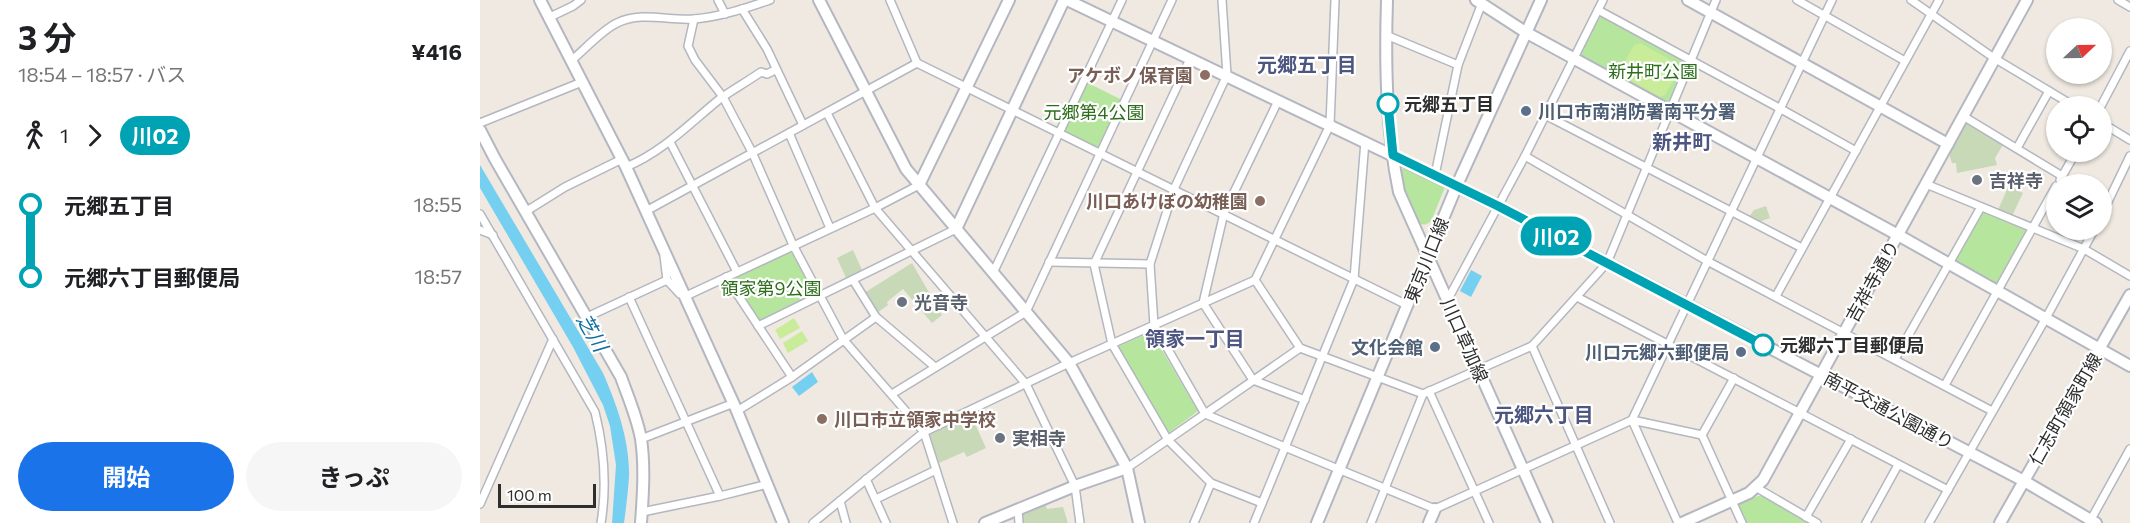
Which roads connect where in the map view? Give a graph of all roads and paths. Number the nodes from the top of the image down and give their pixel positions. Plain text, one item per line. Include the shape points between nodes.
1 (540, 0) edge
2 (581, 0) edge
3 (718, 0) edge
4 (770, 0) edge
5 (819, 0) edge
6 (890, 0) edge
7 (1009, 0) edge
8 (1065, 0) edge
9 (1122, 0) edge
10 (1172, 0) edge
11 (1222, 0) edge
12 (1335, 0) edge
13 (1387, 0) edge
14 (1541, 0) edge
15 (1603, 0) edge
16 (1688, 0) edge
17 (1716, 0) edge
18 (1797, 0) edge
19 (1832, 0) edge
20 (1911, 0) edge
21 (1939, 0) edge
22 (2027, 0) edge
23 (2118, 0) edge
24 (1480, 1) edge
25 (2130, 7) edge
26 (742, 9) junction
27 (1598, 10) junction
28 (1710, 13) junction
29 (725, 14) junction
30 (1931, 14) junction
31 (1825, 16) junction
32 (548, 18) junction
33 (693, 19) junction
34 (1111, 22) junction
35 (1527, 33) junction
36 (1386, 35) junction
37 (1153, 42) junction
38 (2130, 51) edge
39 (1574, 57) junction
40 (1994, 58) junction
41 (1190, 59) junction
42 (571, 61) junction
43 (1691, 61) junction
44 (1905, 61) junction
45 (917, 63) junction
46 (1802, 64) junction
47 (1458, 65) junction
48 (775, 70) junction
49 (1227, 75) junction
50 (582, 82) junction
51 (966, 87) junction
52 (865, 91) junction
53 (2049, 91) junction
54 (2057, 96) edge
55 (2106, 96) edge
56 (723, 97) junction
57 (1278, 101) junction
58 (1880, 106) junction
59 (1781, 109) junction
60 (1013, 110) junction
61 (1669, 111) junction
62 (827, 113) junction
63 (1545, 115) junction
64 (1963, 116) junction
65 (480, 123) edge
66 (1330, 124) junction
67 (803, 126) junction
68 (2112, 129) edge
69 (480, 130) edge
70 (1059, 132) junction
71 (789, 133) junction
72 (2130, 140) edge
73 (1365, 141) junction
74 (670, 142) junction
75 (1948, 144) junction
76 (2017, 148) junction
77 (1856, 151) junction
78 (752, 152) junction
79 (1101, 153) junction
80 (1393, 155) junction
81 (1525, 156) junction
82 (2130, 156) edge
83 (1756, 158) junction
84 (624, 163) junction
85 (1647, 168) junction
86 (1138, 171) junction
87 (2059, 174) edge
88 (1435, 175) junction
89 (692, 184) junction
90 (1926, 184) junction
91 (919, 185) junction
92 (1457, 185) junction
93 (1174, 189) junction
94 (2112, 193) edge
95 (1830, 198) junction
96 (2046, 204) edge
97 (1498, 206) junction
98 (875, 207) junction
99 (1981, 207) junction
100 (646, 211) junction
101 (1731, 211) junction
102 (525, 212) junction
103 (1224, 213) junction
104 (480, 214) edge
105 (1628, 215) junction
106 (830, 228) junction
107 (2032, 228) junction
108 (956, 229) junction
109 (480, 230) edge
110 (1898, 235) junction
111 (493, 236) junction
112 (1274, 240) junction
113 (2089, 240) edge
114 (793, 245) junction
115 (1802, 248) junction
116 (2084, 249) junction
117 (912, 250) junction
118 (666, 252) junction
119 (1427, 256) junction
120 (1049, 262) junction
121 (1709, 262) junction
122 (1607, 263) junction
123 (1094, 264) junction
124 (1150, 264) junction
125 (1948, 264) junction
126 (737, 272) junction
127 (993, 273) junction
128 (2130, 276) edge
129 (726, 277) junction
130 (1354, 279) junction
131 (667, 280) junction
132 (853, 280) junction
133 (1255, 280) junction
134 (1996, 291) junction
135 (2130, 295) edge
136 (686, 296) junction
137 (1776, 296) junction
138 (629, 297) junction
139 (819, 297) junction
140 (1577, 297) junction
141 (1447, 301) junction
142 (1203, 303) junction
143 (1407, 305) junction
144 (1687, 305) junction
145 (1026, 312) junction
146 (587, 317) junction
147 (876, 317) junction
148 (2046, 318) junction
149 (1154, 325) junction
150 (758, 326) junction
151 (1844, 331) junction
152 (985, 336) junction
153 (554, 339) junction
154 (843, 339) junction
155 (1112, 344) junction
156 (1669, 344) junction
157 (1532, 346) junction
158 (1300, 348) junction
159 (2100, 348) junction
160 (1323, 357) junction
161 (1896, 359) junction
162 (1069, 363) junction
163 (2130, 366) edge
164 (934, 367) junction
165 (1478, 370) junction
166 (1821, 374) junction
167 (792, 377) junction
168 (1376, 378) junction
169 (1734, 378) junction
170 (1253, 380) junction
171 (1026, 384) junction
172 (1945, 385) junction
173 (1426, 393) junction
174 (892, 394) junction
175 (1305, 400) junction
176 (735, 407) junction
177 (1992, 411) junction
178 (1800, 412) junction
179 (1205, 414) junction
180 (1632, 420) junction
181 (685, 422) junction
182 (924, 432) junction
183 (1702, 435) junction
184 (640, 439) junction
185 (1168, 440) junction
186 (1851, 440) junction
187 (1286, 446) junction
188 (1575, 446) junction
189 (2130, 449) edge
190 (1969, 452) junction
191 (1898, 465) junction
192 (1128, 468) junction
193 (1339, 468) junction
194 (936, 470) junction
195 (1523, 470) junction
196 (866, 479) junction
197 (2024, 481) junction
198 (1211, 483) junction
199 (768, 484) junction
200 (1075, 486) junction
201 (1385, 488) junction
202 (1757, 488) junction
203 (1948, 490) junction
204 (1474, 491) junction
205 (720, 496) junction
206 (876, 499) junction
207 (840, 501) junction
208 (1732, 501) junction
209 (1262, 503) junction
210 (480, 504) edge
211 (1435, 509) junction
212 (1018, 510) junction
213 (1806, 517) junction
214 (642, 518) edge
215 (2092, 522) edge
216 (601, 523) edge
217 (783, 523) edge
218 (813, 523) edge
219 (846, 523) edge
220 (886, 523) edge
221 (953, 523) edge
222 (985, 523) edge
223 (1019, 523) edge
224 (1080, 523) edge
225 (1139, 523) edge
226 (1194, 523) edge
227 (1254, 523) edge
228 (1317, 523) edge
229 (1371, 523) edge
230 (1429, 523) edge
231 (1489, 523) edge
232 (1546, 523) edge
233 (1610, 523) edge
234 (1680, 523) edge
235 (1742, 523) edge
236 (1818, 523) edge
237 (1866, 523) edge
238 (1929, 523) edge
239 (2000, 523) edge

1 - 32 street
2 - 32 street
3 - 29 street
4 - 26 street
5 - 52 street
6 - 45 street
7 - 51 street
8 - 34 street, 南平交通公園通り
8 - 60 street
9 - 34 street
10 - 37 street
11 - 49 street
12 - 66 street
13 - 36 street, 川口草加線
14 - 35 street, 東京川口線
15 - 27 street
16 - 28 street
17 - 28 street
18 - 31 street
19 - 31 street
20 - 30 street
21 - 30 street
22 - 40 street, 吉祥寺通り
23 - 25 street
24 - 35 street
24 - 47 street
26 - 29 street
26 - 48 street
27 - 39 street
27 - 43 street
28 - 43 street
28 - 46 street
29 - 33 street
30 - 40 street
30 - 44 street
31 - 44 street
31 - 46 street
32 - 42 street
33 - 42 street via 631,18 617,23
33 - 56 street via 688,46
34 - 37 street, 南平交通公園通り
34 - 70 street
35 - 39 street
35 - 92 street, 東京川口線
36 - 47 street
36 - 80 street, 川口草加線
37 - 41 street, 南平交通公園通り
37 - 79 street
38 - 55 street
39 - 61 street
39 - 63 street
40 - 53 street
40 - 64 street, 吉祥寺通り
41 - 49 street, 南平交通公園通り
41 - 86 street
42 - 50 street
43 - 59 street
43 - 61 street
44 - 58 street
45 - 51 street
45 - 52 street
46 - 58 street
46 - 59 street
47 - 88 street
48 - 56 street via 760,72
48 - 67 street
49 - 57 street, 南平交通公園通り
49 - 93 street
50 - 65 street
50 - 84 street
51 - 60 street
51 - 91 street
52 - 62 street
52 - 91 street via 906,169
53 - 54 street
53 - 76 street
56 - 74 street
56 - 78 street
57 - 66 street, 南平交通公園通り
57 - 103 street
58 - 75 street
58 - 77 street
59 - 77 street
59 - 83 street
60 - 70 street
60 - 108 street
61 - 83 street
61 - 85 street
62 - 67 street
62 - 98 street
63 - 81 street
63 - 85 street
64 - 75 street, 吉祥寺通り
64 - 76 street
66 - 73 street, 南平交通公園通り
66 - 112 street
67 - 71 street
68 - 72 street
69 - 102 street
70 - 79 street
70 - 127 street
71 - 78 street
71 - 106 street
73 - 80 street, 南平交通公園通り
73 - 130 street
74 - 84 street via 639,162
74 - 89 street
75 - 90 street, 吉祥寺通り
76 - 87 street
77 - 95 street
78 - 89 street
78 - 114 street
79 - 86 street
79 - 120 street
80 - 88 street, 南平交通公園通り
80 - 119 street, 川口草加線 via 1399,192
81 - 97 street
81 - 105 street
82 - 94 street
83 - 95 street
83 - 101 street
84 - 100 street
84 - 102 street via 564,187
85 - 101 street
85 - 105 street
86 - 93 street
86 - 123 street
88 - 92 street, 南平交通公園通り
89 - 100 street
89 - 126 street
90 - 99 street
90 - 110 street, 吉祥寺通り
91 - 98 street
91 - 108 street
92 - 97 street, 南平交通公園通り
92 - 119 street, 東京川口線
93 - 103 street
93 - 124 street
95 - 110 street
95 - 115 street
96 - 107 street
97 - 122 street, 南平交通公園通り
97 - 141 street
98 - 106 street
98 - 117 street
99 - 107 street
99 - 125 street
100 - 118 street
101 - 115 street
101 - 121 street
102 - 146 street
103 - 112 street
103 - 142 street
104 - 111 street
105 - 121 street
105 - 122 street
106 - 114 street
107 - 116 street
107 - 134 street
108 - 117 street
108 - 127 street
109 - 111 street
110 - 125 street
110 - 151 street, 吉祥寺通り
111 - 153 street
112 - 130 street
112 - 133 street
113 - 116 street
114 - 126 street
114 - 139 street
115 - 137 street
116 - 128 street
116 - 148 street
117 - 132 street
117 - 152 street
118 - 131 street
118 - 136 street
119 - 141 street, 川口草加線
119 - 143 street, 東京川口線
120 - 123 street
120 - 145 street
121 - 137 street
121 - 144 street
122 - 140 street
122 - 144 street, 南平交通公園通り
123 - 124 street
123 - 155 street
124 - 149 street
125 - 134 street
125 - 161 street
126 - 129 street
127 - 145 street
129 - 136 street
129 - 150 street
130 - 143 street
130 - 160 street
131 - 136 street
131 - 138 street
132 - 139 street
132 - 147 street
133 - 142 street
133 - 158 street
134 - 148 street
134 - 172 street
135 - 159 street, 仁志町領家町線
136 - 176 street
137 - 151 street
138 - 146 street
138 - 181 street
139 - 150 street
139 - 154 street
140 - 156 street
140 - 157 street
141 - 165 street, 川口草加線
142 - 149 street
142 - 170 street
143 - 168 street, 東京川口線
144 - 156 street
144 - 166 street, 南平交通公園通り
145 - 152 street
145 - 162 street
146 - 184 street via 621,377
147 - 154 street
147 - 164 street
148 - 159 street
148 - 177 street
149 - 155 street
149 - 179 street
150 - 167 street
151 - 161 street
151 - 166 street, 吉祥寺通り
152 - 164 street
152 - 171 street
153 - 210 street
153 - 216 street via 597,422 605,500
154 - 167 street
154 - 174 street
155 - 162 street
155 - 185 street
156 - 169 street
156 - 180 street
157 - 165 street
157 - 188 street
158 - 160 street
158 - 170 street
159 - 163 street
159 - 197 street, 仁志町領家町線
160 - 168 street
160 - 175 street
161 - 172 street
162 - 171 street
162 - 192 street
164 - 174 street
165 - 173 street
165 - 195 street, 川口草加線
166 - 178 street, 吉祥寺通り
166 - 190 street, 南平交通公園通り
167 - 176 street
168 - 173 street
168 - 193 street, 東京川口線
169 - 178 street
169 - 183 street
170 - 175 street
170 - 179 street
171 - 182 street
171 - 200 street
172 - 177 street
173 - 201 street
173 - 204 street
174 - 182 street
175 - 187 street
176 - 181 street
176 - 199 street
177 - 190 street
178 - 186 street
178 - 202 street, 吉祥寺通り
179 - 185 street
179 - 187 street
180 - 183 street
180 - 188 street
180 - 234 street
181 - 184 street
181 - 205 street
182 - 194 street
182 - 196 street
183 - 208 street
184 - 214 street
185 - 192 street
185 - 198 street
186 - 191 street
186 - 213 street
187 - 193 street
187 - 209 street
188 - 195 street
188 - 233 street
189 - 215 street
190 - 197 street, 南平交通公園通り
190 - 203 street
191 - 203 street
191 - 237 street
192 - 200 street
192 - 225 street
193 - 201 street
193 - 228 street, 東京川口線
194 - 206 street
194 - 221 street
195 - 204 street
195 - 232 street, 川口草加線
196 - 206 street
196 - 207 street
197 - 215 street, 南平交通公園通り
197 - 239 street, 仁志町領家町線
198 - 209 street
198 - 226 street
199 - 205 street
199 - 217 street
200 - 212 street
200 - 224 street
201 - 211 street
201 - 229 street
202 - 208 street
202 - 213 street
203 - 238 street
204 - 211 street
204 - 231 street
205 - 214 street
206 - 220 street
207 - 218 street
207 - 219 street
208 - 234 street
208 - 235 street
209 - 227 street
211 - 230 street
212 - 222 street
212 - 223 street
213 - 236 street

